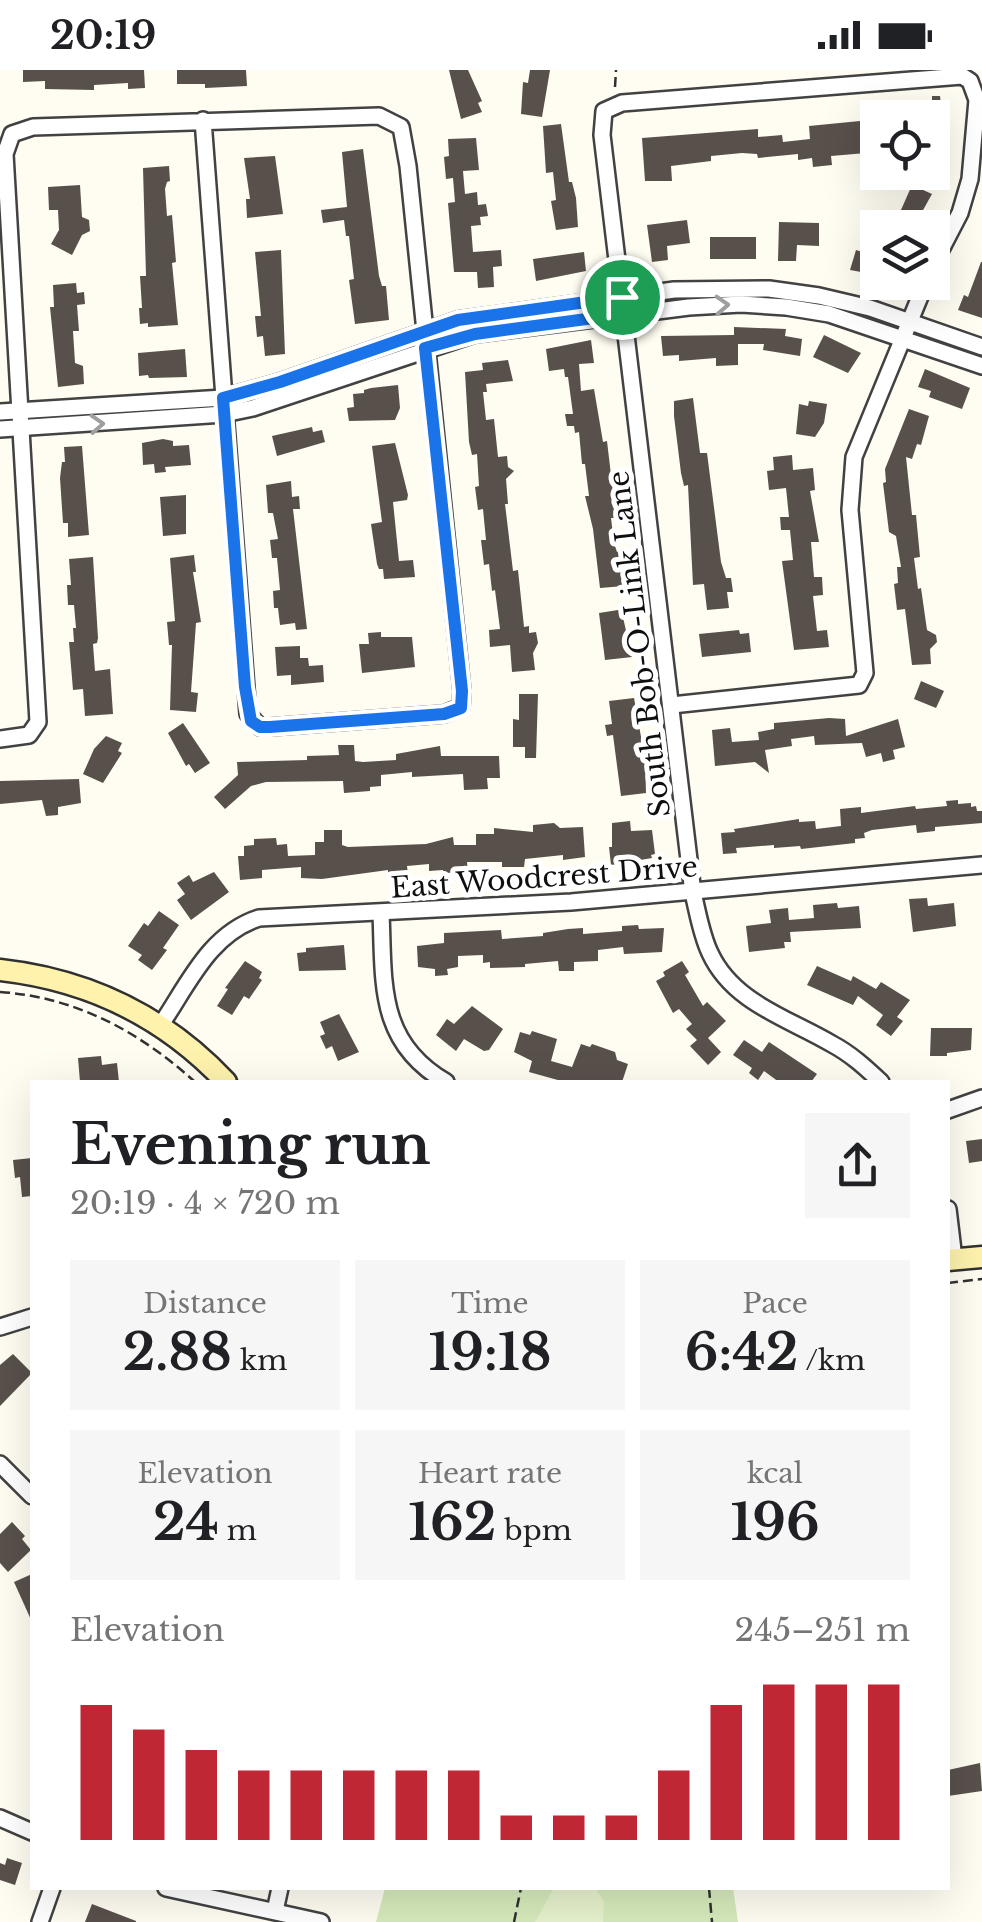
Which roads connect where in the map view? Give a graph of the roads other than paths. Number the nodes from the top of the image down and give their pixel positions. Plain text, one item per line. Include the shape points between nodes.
1 (954, 72) edge
2 (979, 88) edge
3 (204, 120) junction
4 (950, 230) edge
5 (918, 300) edge
6 (623, 305) junction
7 (905, 329) junction
8 (424, 331) junction
9 (425, 348) junction
10 (982, 348) edge
11 (982, 366) edge
12 (224, 406) junction
13 (0, 412) edge
14 (21, 420) junction
15 (0, 429) edge
16 (672, 705) junction
17 (0, 739) edge
18 (982, 866) edge
19 (694, 892) junction
20 (381, 913) junction
21 (0, 970) edge
22 (160, 1026) junction
23 (224, 1080) edge
24 (443, 1080) edge
25 (879, 1080) edge
26 (982, 1098) edge
27 (950, 1109) edge
28 (982, 1256) edge
29 (951, 1260) edge
30 (30, 1318) edge
31 (0, 1327) edge
32 (0, 1464) edge
33 (30, 1494) edge
34 (0, 1818) edge
35 (30, 1831) edge
36 (51, 1890) edge
37 (175, 1890) edge
38 (280, 1890) edge
39 (275, 1911) junction
40 (40, 1922) edge
41 (321, 1922) edge

1 - 2 street
1 - 6 street, South Bob-O-Link Lane via 610,108 602,134
2 - 4 street via 973,163
3 - 8 street via 379,116 395,122 406,146
3 - 12 street
3 - 14 street via 33,127 12,134 5,154
5 - 7 street
6 - 7 street via 709,288 769,288 844,301
6 - 8 street via 502,312
6 - 9 street
6 - 16 street, South Bob-O-Link Lane
7 - 10 street
7 - 11 street
7 - 16 street via 852,474 865,674 859,685
8 - 9 street
8 - 12 street
9 - 12 street via 253,408
9 - 12 street via 462,691 461,708 444,714 270,727 251,721
12 - 14 street
13 - 14 street
14 - 15 street
14 - 17 street via 38,722 36,730
16 - 19 street, South Bob-O-Link Lane
18 - 19 street, East Woodcrest Drive
19 - 20 street, East Woodcrest Drive
19 - 25 street, South Bob-O-Link Lane via 711,956 736,989 834,1044
20 - 22 street, East Woodcrest Drive via 278,916 240,924 215,944
20 - 24 street via 387,1014 414,1061
21 - 22 main road via 69,982
22 - 23 main road
26 - 27 street
28 - 29 main road
30 - 31 street
32 - 33 street
34 - 35 street
36 - 40 street
37 - 39 street
38 - 39 street
39 - 41 street

